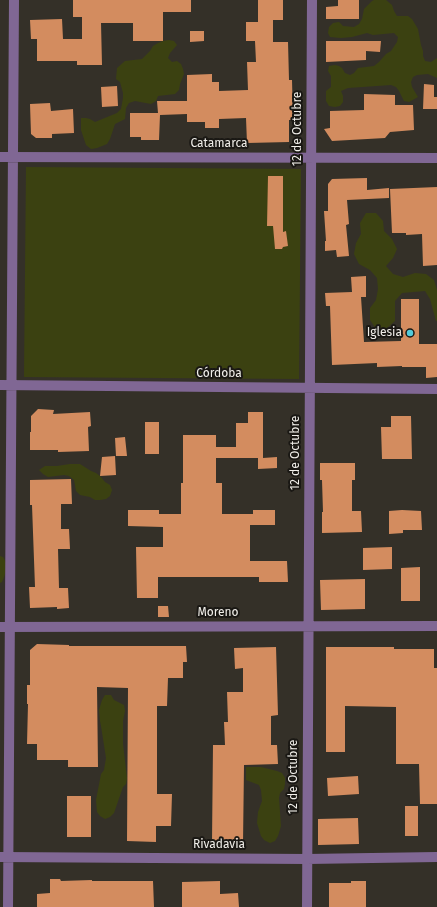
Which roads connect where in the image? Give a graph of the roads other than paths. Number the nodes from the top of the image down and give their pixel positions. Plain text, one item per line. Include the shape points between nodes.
1 (14, 0) edge
2 (312, 0) edge
3 (0, 156) edge
4 (13, 157) junction
5 (311, 158) junction
6 (437, 158) edge
7 (0, 385) edge
8 (12, 385) junction
9 (310, 387) junction
10 (437, 389) edge
11 (308, 626) junction
12 (437, 626) edge
13 (5, 627) edge
14 (4, 857) edge
15 (437, 858) edge
16 (307, 859) junction
17 (8, 907) edge
18 (307, 907) edge

1 - 4 street
2 - 5 street, 12 de Octubre
3 - 4 street, Catamarca
4 - 5 street, Catamarca
4 - 8 street
5 - 6 street, Catamarca
5 - 9 street, 12 de Octubre
7 - 8 street, Córdoba
8 - 9 street, Córdoba
8 - 13 street
9 - 10 street, Córdoba
9 - 11 street, 12 de Octubre
11 - 12 street, Moreno
11 - 13 street, Moreno
11 - 16 street, 12 de Octubre
13 - 14 street
14 - 16 street, Rivadavia
14 - 17 street
15 - 16 street, Rivadavia
16 - 18 street, 12 de Octubre

